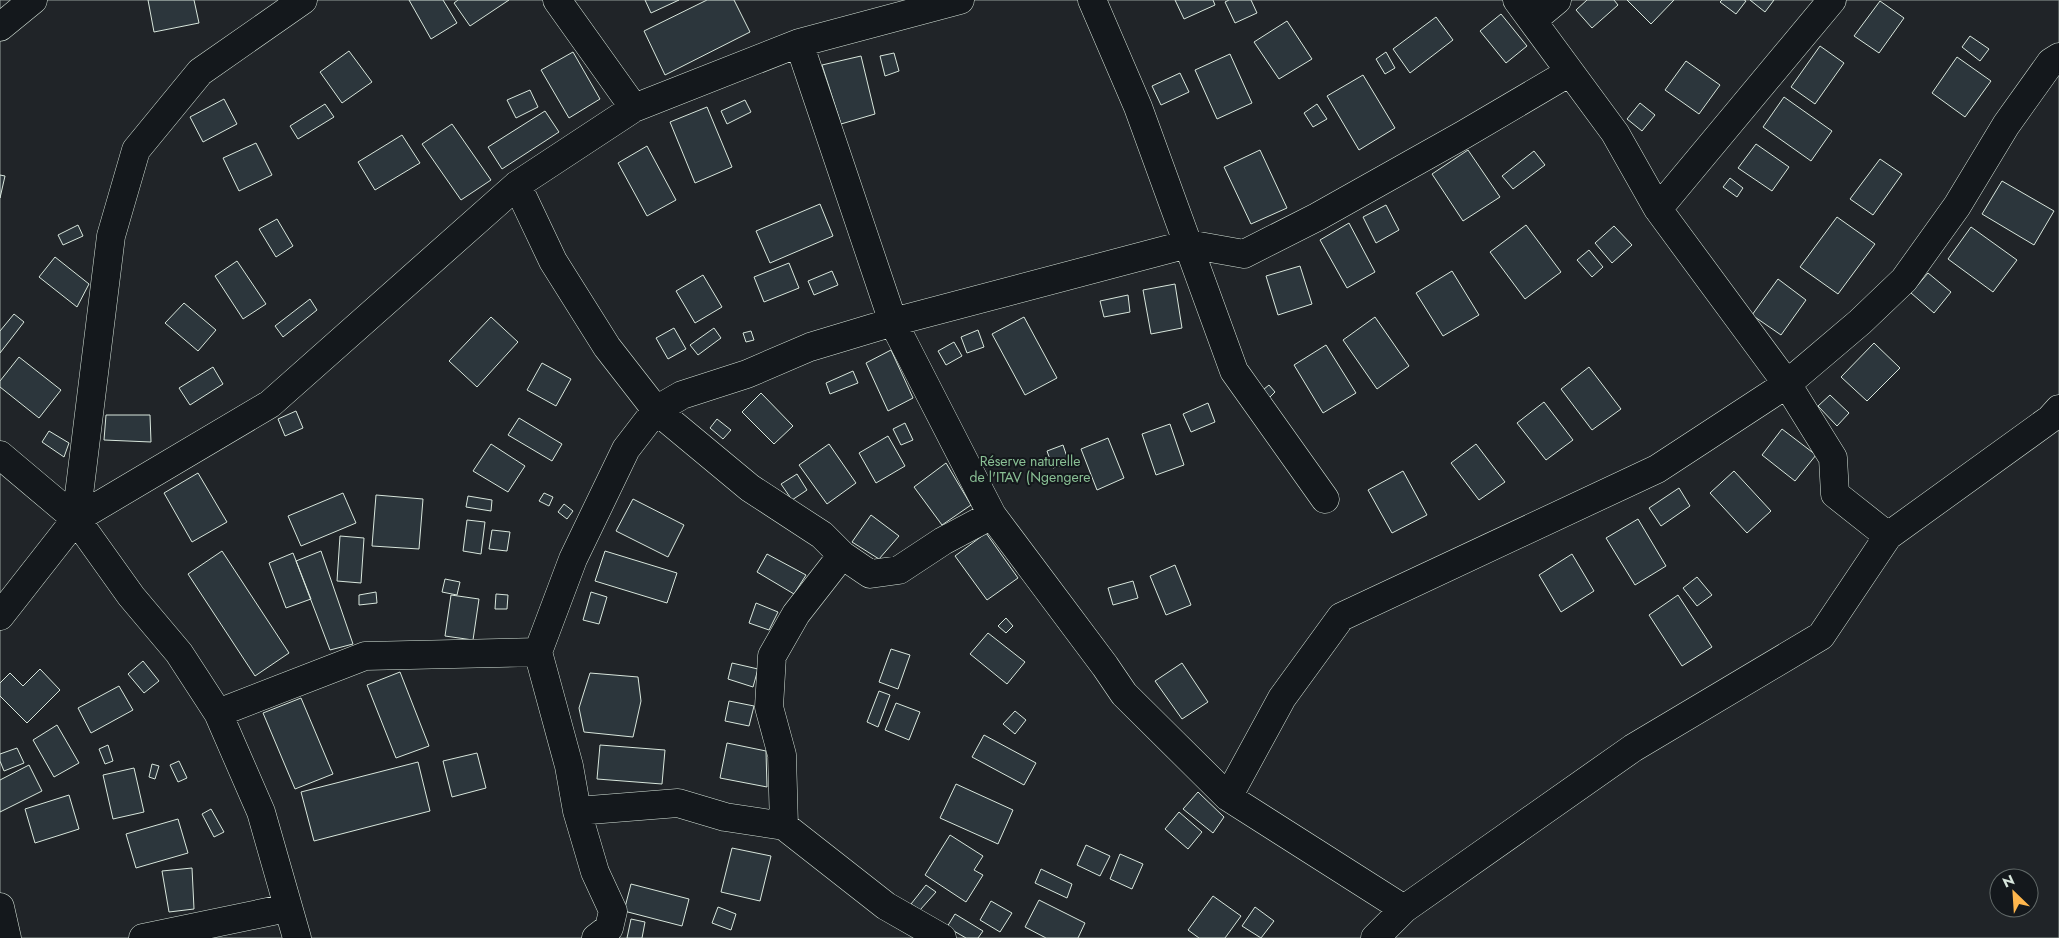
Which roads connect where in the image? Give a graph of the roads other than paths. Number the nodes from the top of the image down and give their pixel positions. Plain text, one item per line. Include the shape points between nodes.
1 (33, 0) edge
2 (303, 0) edge
3 (557, 0) edge
4 (960, 0) edge
5 (1092, 0) edge
6 (1557, 0) edge
7 (1832, 0) edge
8 (1525, 10) edge
9 (0, 27) edge
10 (799, 44) junction
11 (2059, 57) edge
12 (1570, 72) junction
13 (634, 108) junction
14 (517, 185) junction
15 (1658, 209) junction
16 (1188, 244) junction
17 (893, 322) junction
18 (1787, 384) junction
19 (2059, 408) edge
20 (656, 410) junction
21 (0, 456) edge
22 (1324, 499) dead end
23 (992, 515) junction
24 (76, 519) junction
25 (1888, 536) junction
26 (842, 554) junction
27 (0, 616) edge
28 (538, 652) junction
29 (218, 713) junction
30 (1228, 797) junction
31 (577, 811) junction
32 (784, 826) junction
33 (0, 908) edge
34 (287, 908) junction
35 (1404, 909) junction
36 (7, 938) edge
37 (143, 938) edge
38 (297, 938) edge
39 (596, 938) edge
40 (942, 938) edge
41 (1375, 938) edge

1 - 9 street
2 - 24 street via 200,72 136,150 111,236
3 - 13 street
4 - 10 street
5 - 16 street via 1138,107
6 - 8 street
7 - 15 street
8 - 12 street
10 - 13 street
10 - 17 street
11 - 18 street via 2051,62 2006,125 1957,206 1904,280
12 - 15 street via 1614,133
12 - 16 street via 1326,212 1244,254
13 - 14 street
14 - 20 street via 553,261 607,348
14 - 24 street via 270,404
15 - 18 street
16 - 17 street
16 - 22 street via 1234,371
17 - 20 street via 810,347 747,374 682,395
17 - 23 street
18 - 25 street via 1833,458 1835,494
18 - 30 street via 1657,469 1341,617 1282,698
19 - 25 street via 2050,419
20 - 26 street via 750,488 822,534
20 - 28 street via 622,457 573,559
21 - 24 street
23 - 26 street via 943,541 899,570 870,574
23 - 30 street via 1124,694
24 - 27 street
24 - 29 street via 131,596 179,653
25 - 35 street via 1821,636 1633,748
26 - 32 street via 796,614 772,656 769,707 782,755
28 - 29 street via 365,656
28 - 31 street via 569,766
29 - 34 street via 260,812
30 - 35 street
31 - 32 street via 678,803 724,817
31 - 39 street via 595,872 613,911 609,928
32 - 40 street via 886,906
33 - 36 street
34 - 37 street
34 - 38 street
35 - 41 street

